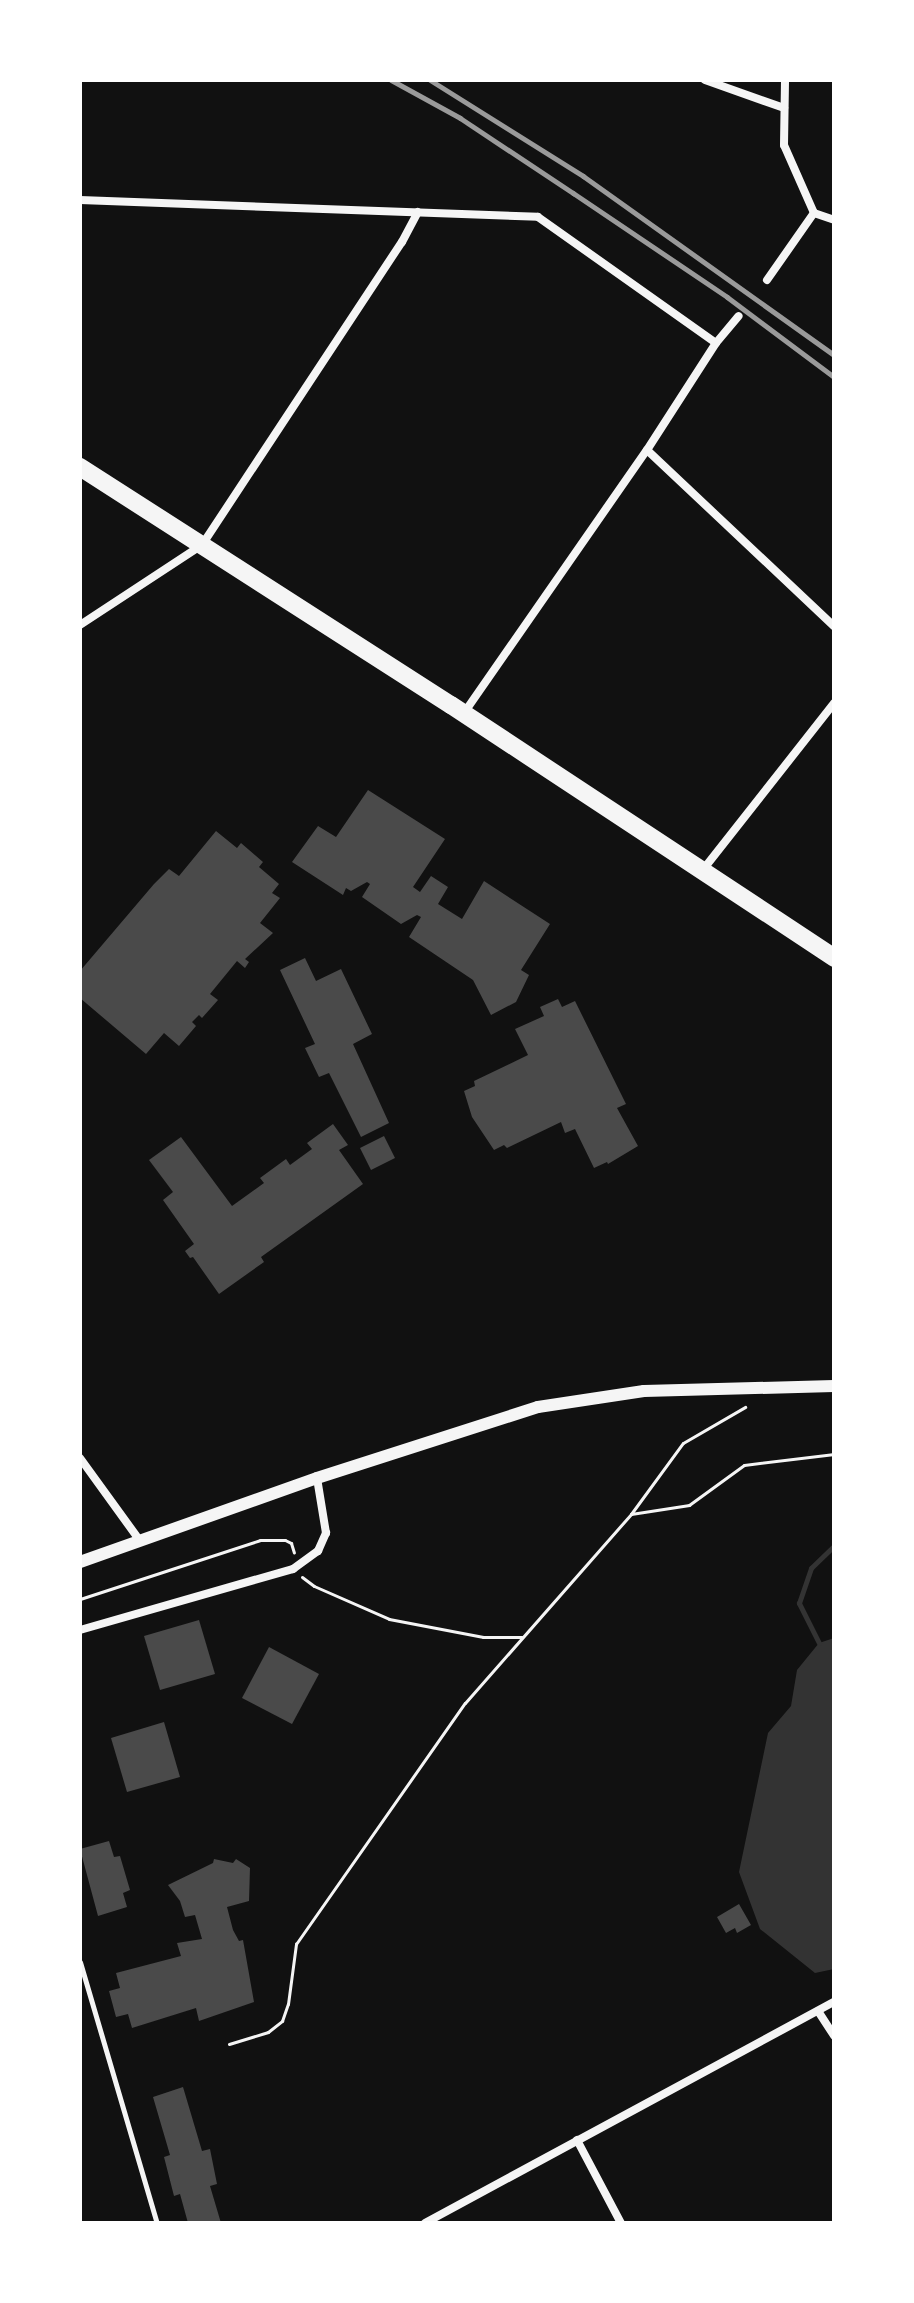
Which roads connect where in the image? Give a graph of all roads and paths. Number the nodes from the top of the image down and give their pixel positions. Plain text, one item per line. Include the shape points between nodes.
1 (705, 80) edge
2 (785, 80) edge
3 (784, 108) junction
4 (80, 200) edge
5 (418, 212) junction
6 (814, 213) junction
7 (834, 220) edge
8 (767, 280) dead end
9 (739, 316) dead end
10 (716, 343) junction
11 (647, 450) junction
12 (80, 467) edge
13 (202, 545) junction
14 (80, 625) edge
15 (834, 626) edge
16 (834, 703) edge
17 (464, 714) junction
18 (701, 872) junction
19 (834, 958) edge
20 (834, 1386) edge
21 (745, 1407) dead end
22 (834, 1454) edge
23 (80, 1458) edge
24 (317, 1478) junction
25 (631, 1514) junction
26 (140, 1541) junction
27 (80, 1562) edge
28 (293, 1569) junction
29 (80, 1599) edge
30 (80, 1630) edge
31 (523, 1637) junction
32 (80, 1962) edge
33 (834, 2002) edge
34 (818, 2011) junction
35 (834, 2036) edge
36 (229, 2044) dead end
37 (577, 2140) junction
38 (157, 2223) edge
39 (425, 2223) edge
40 (621, 2223) edge

1 - 3 street
2 - 3 street
3 - 6 street via 784,145
4 - 5 street
5 - 10 street via 538,217
5 - 13 street
6 - 7 street
6 - 8 street
9 - 10 street
10 - 11 street
11 - 15 street
11 - 17 street
12 - 13 highway
13 - 14 street
13 - 17 highway
16 - 18 street
17 - 18 highway
18 - 19 highway
20 - 24 street via 644,1391 570,1400 514,1413
21 - 25 path via 683,1443
22 - 25 path via 744,1465 689,1505
23 - 26 street
24 - 26 street
24 - 28 street via 325,1538 318,1551
25 - 31 path
26 - 27 street
28 - 29 path via 291,1543 260,1540
28 - 30 street
28 - 31 path via 314,1586 389,1619 483,1637
31 - 36 path via 465,1703 296,1944 282,2021 268,2032
32 - 38 lane
33 - 34 street
34 - 35 street
34 - 37 street
37 - 39 street
37 - 40 street

